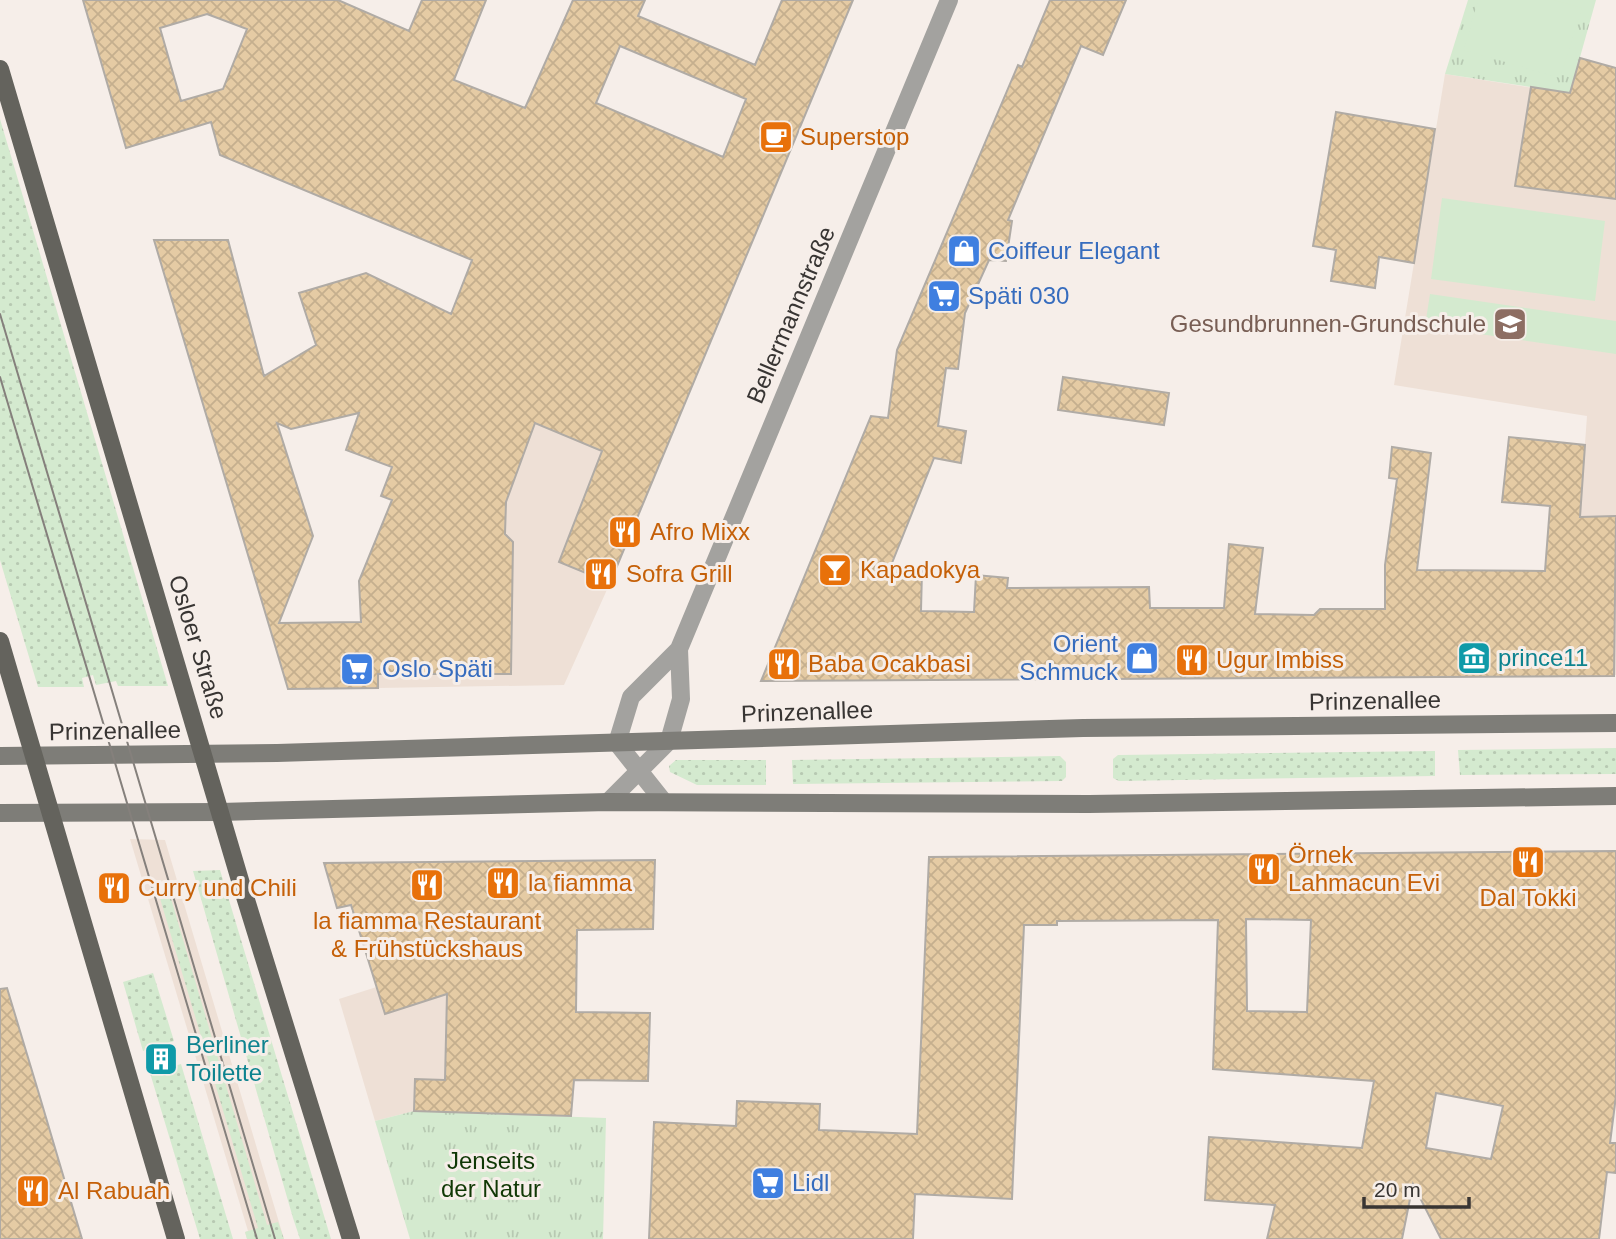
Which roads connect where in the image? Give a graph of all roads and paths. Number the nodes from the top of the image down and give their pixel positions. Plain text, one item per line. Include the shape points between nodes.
1 (949, 0) edge
2 (0, 69) edge
3 (0, 641) edge
4 (679, 649) junction
5 (1616, 723) edge
6 (669, 741) junction
7 (617, 743) junction
8 (204, 754) junction
9 (0, 756) edge
10 (33, 756) junction
11 (638, 772) junction
12 (1616, 796) edge
13 (608, 802) junction
14 (664, 802) junction
15 (0, 813) edge
16 (220, 813) junction
17 (50, 814) junction
18 (176, 1239) edge
19 (351, 1239) edge

1 - 4 street, Bellermannstraße
2 - 8 main road, Osloer Straße
3 - 10 main road
4 - 6 street, Bellermannstraße via 681,699
4 - 7 street, Bellermannstraße via 631,697
5 - 6 main road, Prinzenallee via 1083,728
6 - 7 main road, Prinzenallee
6 - 11 street, Bellermannstraße
7 - 8 main road, Prinzenallee
7 - 11 street
8 - 10 main road, Prinzenallee
8 - 16 main road, Osloer Straße
9 - 10 main road, Prinzenallee
10 - 17 main road
11 - 13 street, Bellermannstraße
11 - 14 street
12 - 14 main road via 1089,804
13 - 14 main road
13 - 16 main road
15 - 17 main road
16 - 17 main road
16 - 19 main road, Osloer Straße
17 - 18 main road

